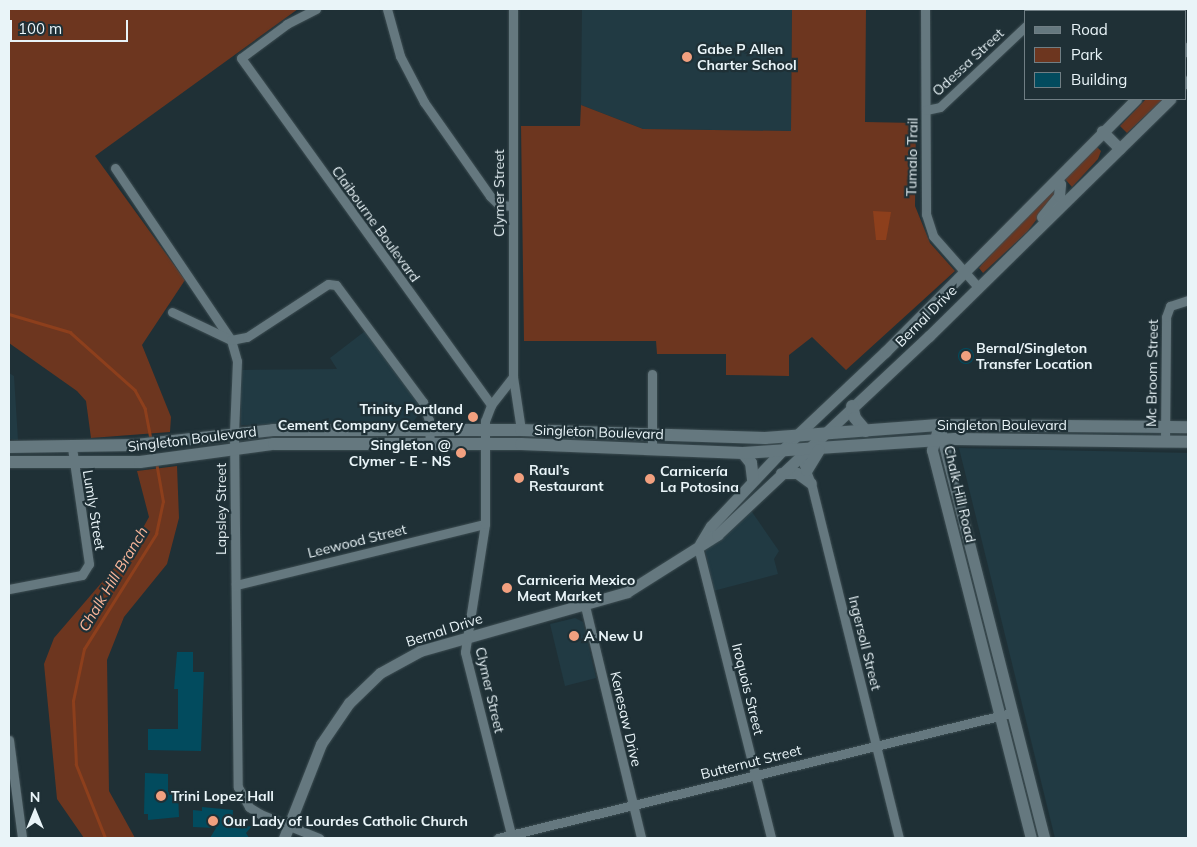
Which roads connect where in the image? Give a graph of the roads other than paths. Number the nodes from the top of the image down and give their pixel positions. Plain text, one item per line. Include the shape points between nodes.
1 (316, 9) edge
2 (387, 9) edge
3 (513, 9) edge
4 (925, 9) edge
5 (1024, 28) edge
6 (1135, 100) edge
7 (1169, 100) edge
8 (926, 110) junction
9 (1102, 131) junction
10 (1120, 149) junction
11 (115, 168) dead end
12 (1057, 180) junction
13 (513, 206) junction
14 (1035, 232) junction
15 (964, 271) junction
16 (978, 287) junction
17 (1188, 300) edge
18 (172, 312) dead end
19 (231, 340) junction
20 (652, 374) dead end
21 (513, 377) junction
22 (490, 405) junction
23 (852, 406) junction
24 (939, 425) junction
25 (1165, 426) junction
26 (1188, 427) edge
27 (430, 430) junction
28 (484, 430) junction
29 (521, 430) junction
30 (866, 430) junction
31 (234, 432) junction
32 (653, 433) junction
33 (821, 435) junction
34 (795, 437) junction
35 (938, 440) junction
36 (1165, 442) junction
37 (1188, 442) edge
38 (430, 444) junction
39 (484, 444) junction
40 (9, 447) edge
41 (72, 447) junction
42 (234, 447) junction
43 (652, 448) junction
44 (819, 450) junction
45 (780, 452) junction
46 (743, 453) junction
47 (802, 453) junction
48 (9, 462) edge
49 (73, 464) junction
50 (781, 472) junction
51 (809, 477) junction
52 (753, 480) junction
53 (485, 524) junction
54 (698, 548) junction
55 (236, 585) junction
56 (9, 589) edge
57 (585, 606) junction
58 (465, 637) junction
59 (1011, 713) junction
60 (998, 716) junction
61 (9, 740) edge
62 (876, 745) junction
63 (756, 775) junction
64 (632, 805) junction
65 (288, 826) junction
66 (512, 837) edge
67 (22, 838) edge
68 (284, 838) edge
69 (319, 838) edge
70 (498, 838) edge
71 (641, 838) edge
72 (771, 838) edge
73 (899, 838) edge
74 (1031, 838) edge
75 (1044, 838) edge

1 - 22 street, Claibourne Boulevard via 286,24 241,58
2 - 13 street via 400,56 424,102 490,196 499,204
3 - 13 street, Clymer Street
4 - 8 street, Tumalo Trail
5 - 8 street, Odessa Street via 940,107
6 - 9 street, Bernal Drive
7 - 10 street, Bernal Drive
8 - 15 street, Tumalo Trail via 926,214 933,236
9 - 10 street
9 - 12 street, Bernal Drive
10 - 14 street, Bernal Drive
11 - 19 street, Lapsley Street
12 - 14 street via 1059,196
12 - 15 street, Bernal Drive
13 - 21 street, Clymer Street
14 - 16 street, Bernal Drive
15 - 16 street, Tumalo Trail
15 - 34 street, Bernal Drive
16 - 23 street, Bernal Drive
17 - 25 street, Mc Broom Street via 1170,306 1166,317
18 - 19 street
19 - 27 street via 247,337 328,284 334,284 340,287 423,402
19 - 31 street, Lapsley Street via 237,360
20 - 32 street
21 - 22 street, Clymer Street
21 - 29 street, Clymer Street
22 - 28 street, Clymer Street
23 - 30 main road via 855,418
23 - 33 street, Bernal Drive
24 - 25 main road, Singleton Boulevard
24 - 30 main road, Singleton Boulevard
24 - 35 street, Chalk Hill Road
25 - 26 main road, Singleton Boulevard
25 - 36 street, Mc Broom Street
27 - 28 main road, Singleton Boulevard
27 - 31 main road, Singleton Boulevard
27 - 38 street
28 - 29 main road, Singleton Boulevard
28 - 39 street, Clymer Street
29 - 32 main road, Singleton Boulevard
30 - 33 main road, Singleton Boulevard
31 - 41 main road, Singleton Boulevard via 136,445
31 - 42 street, Lapsley Street
32 - 34 main road, Singleton Boulevard
32 - 43 street
33 - 34 main road, Singleton Boulevard
33 - 47 street, Bernal Drive
34 - 45 street, Bernal Drive
35 - 36 main road, Singleton Boulevard
35 - 44 main road, Singleton Boulevard
35 - 59 street, Chalk Hill Road
35 - 60 street, Chalk Hill Road via 932,450
36 - 37 main road, Singleton Boulevard
38 - 39 main road, Singleton Boulevard
38 - 42 main road, Singleton Boulevard
39 - 43 main road, Singleton Boulevard
39 - 53 street, Clymer Street
40 - 41 main road, Singleton Boulevard
41 - 49 street, Lumly Street
42 - 49 main road, Singleton Boulevard via 140,462
42 - 55 street, Lapsley Street
43 - 46 main road, Singleton Boulevard
44 - 47 main road, Singleton Boulevard
44 - 51 main road
45 - 46 main road, Singleton Boulevard
45 - 47 main road, Singleton Boulevard
45 - 52 street, Bernal Drive
46 - 52 main road via 751,463
47 - 50 street, Bernal Drive
47 - 51 street, Ingersoll Street
48 - 49 main road, Singleton Boulevard
49 - 56 street, Lumly Street via 89,564 82,574
50 - 51 street
50 - 54 street, Bernal Drive via 717,535
51 - 62 street, Ingersoll Street
52 - 54 street, Bernal Drive via 711,526
53 - 55 street, Leewood Street
53 - 58 street, Clymer Street
54 - 57 street, Bernal Drive via 626,592
54 - 63 street, Iroquois Street
55 - 65 street, Lapsley Street via 236,776 249,806
57 - 58 street, Bernal Drive
57 - 64 street, Kenesaw Drive
58 - 65 street, Bernal Drive via 400,661 380,673 349,702 321,744
58 - 66 street, Clymer Street via 465,652
59 - 60 street, Butternut Street
59 - 75 street, Chalk Hill Road
60 - 62 street, Butternut Street
60 - 74 street, Chalk Hill Road
61 - 67 street
62 - 63 street, Butternut Street
62 - 73 street, Ingersoll Street
63 - 64 street, Butternut Street
63 - 72 street, Iroquois Street
64 - 66 street, Butternut Street
64 - 71 street, Kenesaw Drive
65 - 68 street, Bernal Drive
65 - 69 street, Lapsley Street
66 - 70 street, Butternut Street

